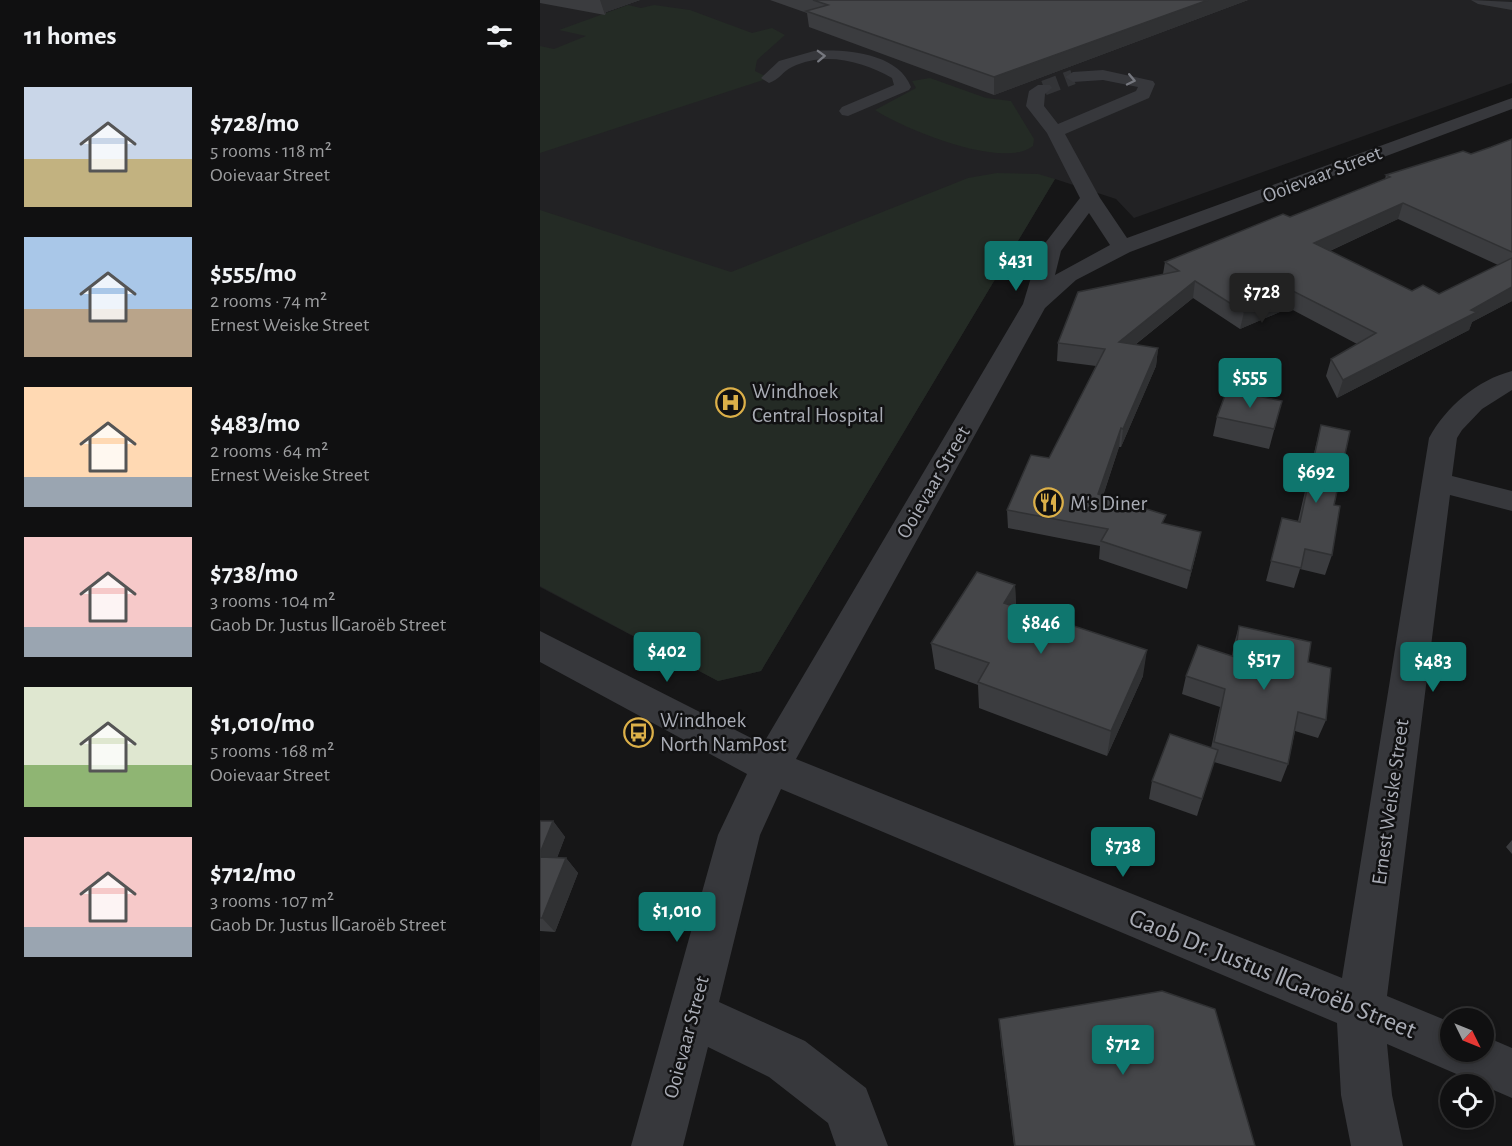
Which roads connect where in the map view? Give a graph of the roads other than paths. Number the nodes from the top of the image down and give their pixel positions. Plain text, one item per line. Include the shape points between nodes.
1 (1490, 1) edge
2 (1512, 6) edge
3 (1073, 77) tunnel mouth
4 (770, 78) dead end
5 (1044, 88) dead end
6 (1512, 103) edge
7 (848, 111) dead end
8 (1055, 132) junction
9 (1090, 198) junction
10 (1122, 247) junction
11 (1035, 304) junction
12 (1512, 379) edge
13 (1436, 482) junction
14 (1512, 501) edge
15 (540, 645) edge
16 (771, 767) junction
17 (1361, 1008) junction
18 (692, 1014) junction
19 (1440, 1042) edge
20 (1487, 1062) edge
21 (1512, 1072) edge
22 (657, 1146) edge
23 (861, 1146) edge
24 (1377, 1146) edge

1 - 2 street
3 -> 8 street via 1103,75 1147,84 1143,94
4 -> 7 street via 785,64 820,55 847,56 899,76 903,87
5 - 8 street via 1037,91 1035,106
6 - 10 street, Ooievaar Street
8 - 9 street
9 - 10 street
9 - 11 street via 1050,251
10 - 11 street, Ooievaar Street via 1068,275
11 - 16 street, Ooievaar Street
12 - 13 street, Ernest Weiske Street via 1479,398 1449,424
13 - 14 street
13 - 17 street, Ernest Weiske Street
15 - 16 street, Gaob Dr. Justus ǁGaroëb Street
16 - 17 street, Gaob Dr. Justus ǁGaroëb Street
16 - 18 street, Ooievaar Street via 739,835
17 - 19 street, Gaob Dr. Justus ǁGaroëb Street
17 - 24 street, Ernest Weiske Street via 1364,1072
18 - 22 street, Ooievaar Street
18 - 23 street via 788,1059 848,1106
20 - 21 street

